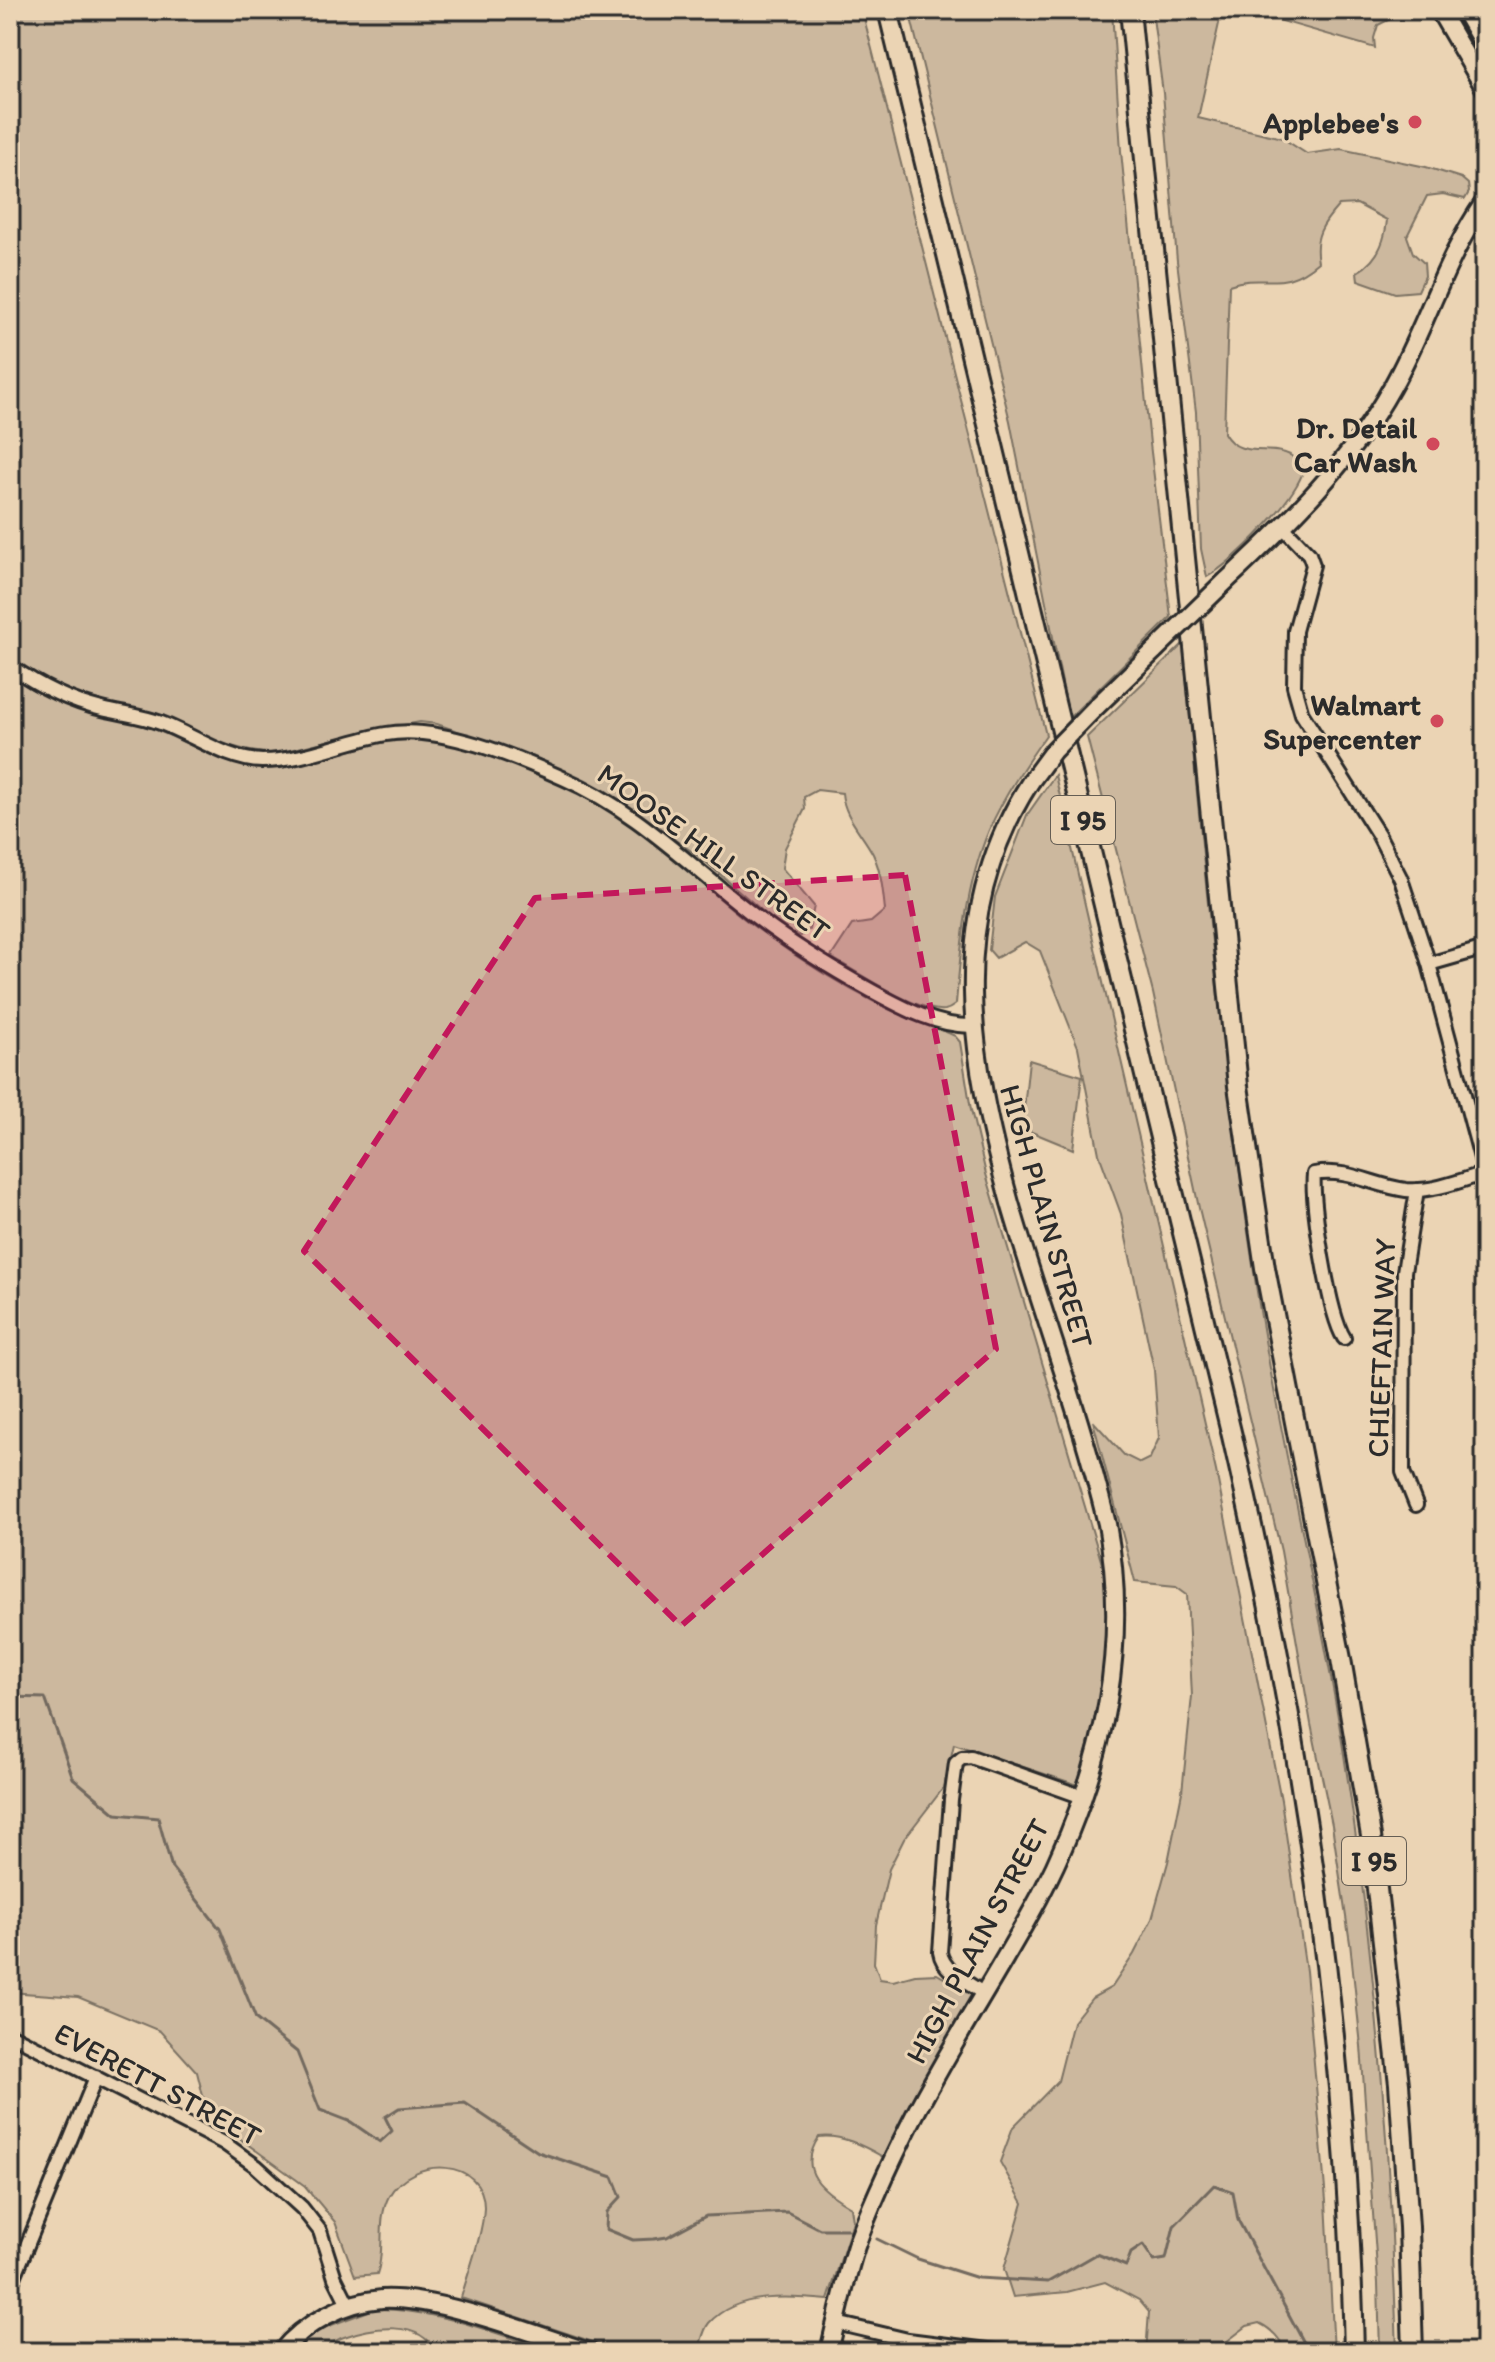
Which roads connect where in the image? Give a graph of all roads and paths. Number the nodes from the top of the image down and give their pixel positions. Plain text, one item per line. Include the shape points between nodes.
1 (888, 10) edge
2 (1130, 10) edge
3 (1439, 10) edge
4 (1464, 10) edge
5 (1485, 47) edge
6 (1485, 89) edge
7 (1485, 201) edge
8 (1283, 527) junction
9 (10, 666) edge
10 (1485, 948) edge
11 (1429, 964) junction
12 (974, 1026) junction
13 (1485, 1173) edge
14 (1417, 1190) junction
15 (1344, 1338) dead end
16 (1416, 1505) dead end
17 (1083, 1797) junction
18 (984, 1994) junction
19 (10, 2034) edge
20 (96, 2077) junction
21 (10, 2287) edge
22 (349, 2306) junction
23 (836, 2323) junction
24 (281, 2352) edge
25 (589, 2352) edge
26 (829, 2352) edge
27 (1004, 2352) edge
28 (1354, 2352) edge
29 (1413, 2352) edge

1 - 28 highway, I 95 via 1275,1630 1332,2004
2 - 29 highway, I 95 via 1236,1073 1265,1268 1371,1836 1399,2084
3 - 6 main road
4 - 5 main road
7 - 8 main road, HIGH PLAIN STREET via 1385,399 1333,473
8 - 11 street via 1313,565 1294,646 1294,686 1302,714 1389,854
8 - 12 main road, HIGH PLAIN STREET, bridge via 1096,707 1031,781 1004,829 980,903 972,969
9 - 12 street, MOOSE HILL STREET via 76,702 161,723 255,761 415,731 535,766 634,819 750,913 845,976 921,1015
10 - 11 street
11 - 13 street
12 - 17 main road, HIGH PLAIN STREET via 994,1145 1112,1548 1116,1652
13 - 14 street
14 - 15 street via 1345,1173 1314,1174 1332,1309
14 - 16 street, CHIEFTAIN WAY via 1404,1272 1403,1472
17 - 18 main road, HIGH PLAIN STREET via 1040,1895
17 - 18 street via 971,1757 956,1763 940,1952 950,1970
18 - 23 main road, HIGH PLAIN STREET via 881,2185 856,2247
19 - 20 street, EVERETT STREET
20 - 21 street
20 - 22 street, EVERETT STREET via 224,2143 256,2166 320,2231
22 - 24 main road via 309,2327
22 - 25 main road via 382,2299 427,2304
23 - 26 main road, HIGH PLAIN STREET
23 - 27 street via 908,2340

